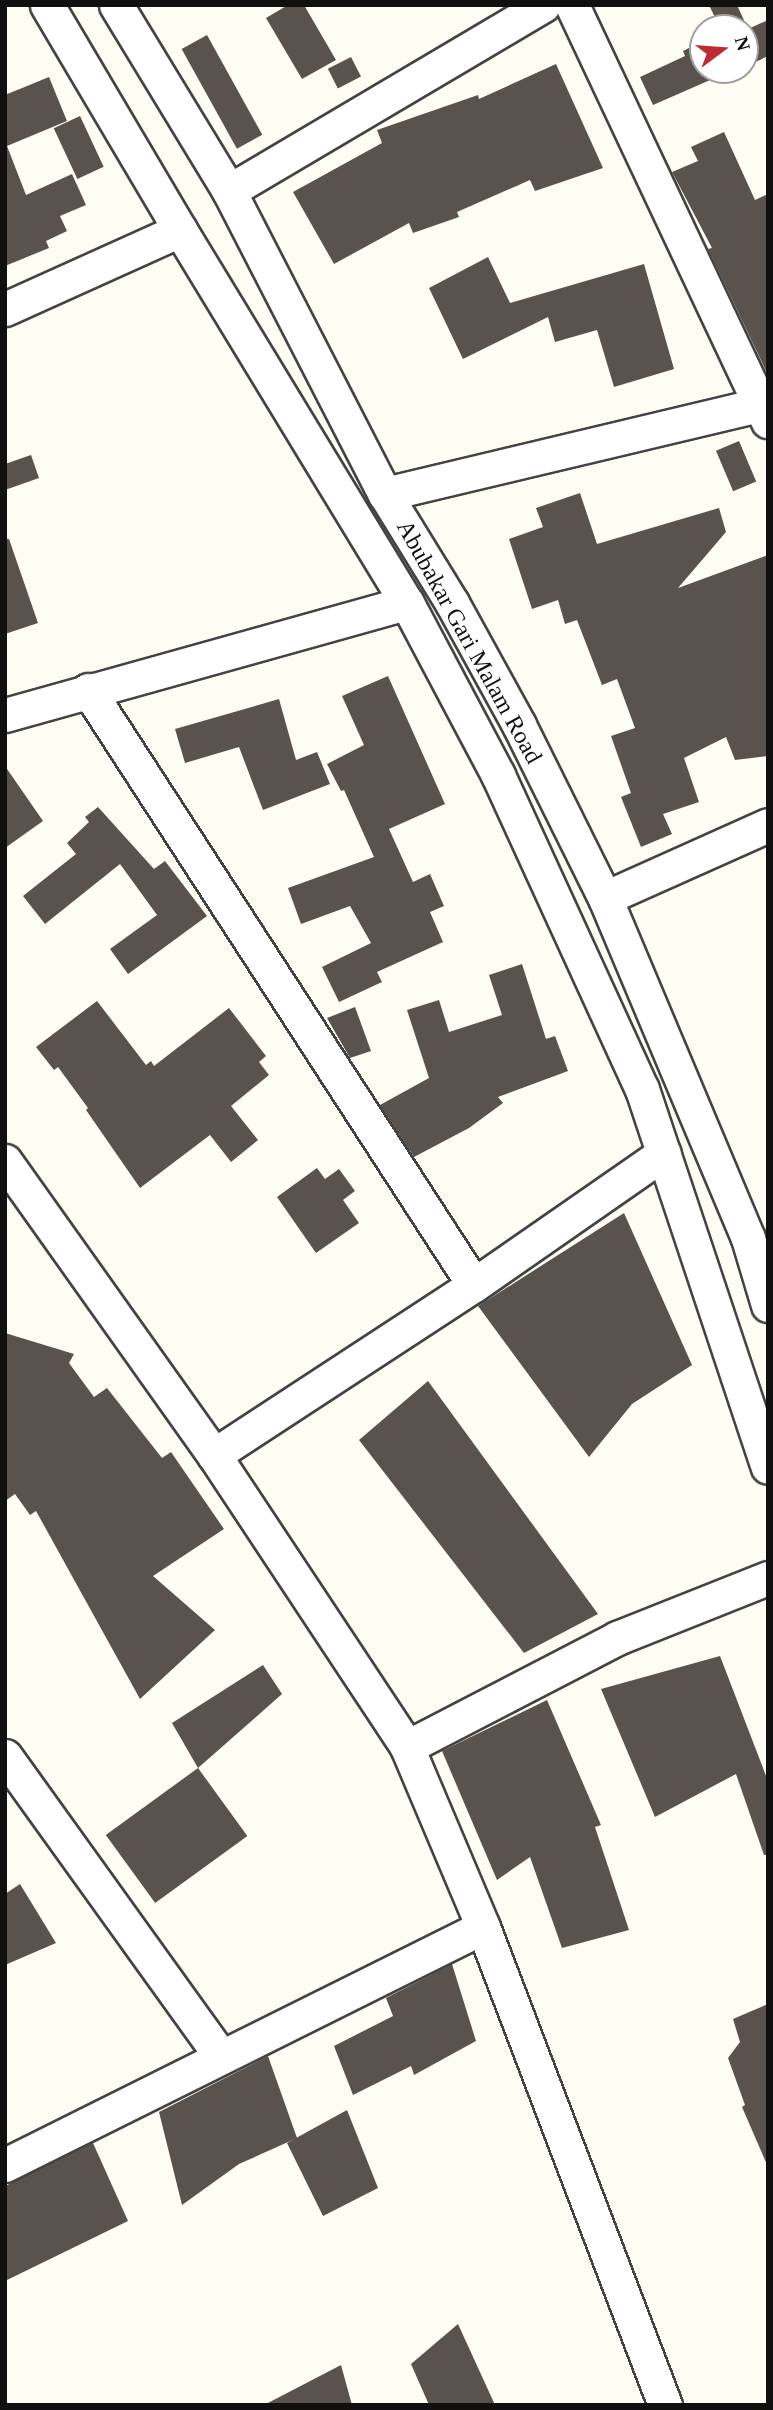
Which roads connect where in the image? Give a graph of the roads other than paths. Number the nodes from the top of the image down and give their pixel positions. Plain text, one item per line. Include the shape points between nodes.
1 (47, 5) edge
2 (116, 5) edge
3 (543, 5) edge
4 (572, 5) edge
5 (229, 191) junction
6 (180, 230) junction
7 (5, 309) edge
8 (765, 410) edge
9 (385, 494) junction
10 (407, 603) junction
11 (88, 690) junction
12 (5, 715) edge
13 (768, 825) edge
14 (605, 898) junction
15 (664, 1153) junction
16 (5, 1161) edge
17 (758, 1233) edge
18 (474, 1285) junction
19 (768, 1305) edge
20 (214, 1455) junction
21 (768, 1467) edge
22 (768, 1578) edge
23 (408, 1747) junction
24 (5, 1756) edge
25 (483, 1927) junction
26 (221, 2057) junction
27 (5, 2165) edge
28 (666, 2405) edge

1 - 6 street
2 - 5 street, Abubakar Gari Malam Road
3 - 5 street
4 - 8 street
5 - 9 street, Abubakar Gari Malam Road
6 - 7 street
6 - 10 street
8 - 9 street
9 - 14 street, Abubakar Gari Malam Road via 512,713
10 - 11 street
10 - 15 street via 564,912 642,1089
11 - 12 street
11 - 18 street
13 - 14 street
14 - 17 street, Abubakar Gari Malam Road
15 - 18 street
15 - 21 street
16 - 20 street
17 - 19 street, Abubakar Gari Malam Road
18 - 20 street
20 - 23 street
22 - 23 street via 617,1639
23 - 25 street
24 - 26 street
25 - 26 street
25 - 28 street
26 - 27 street

